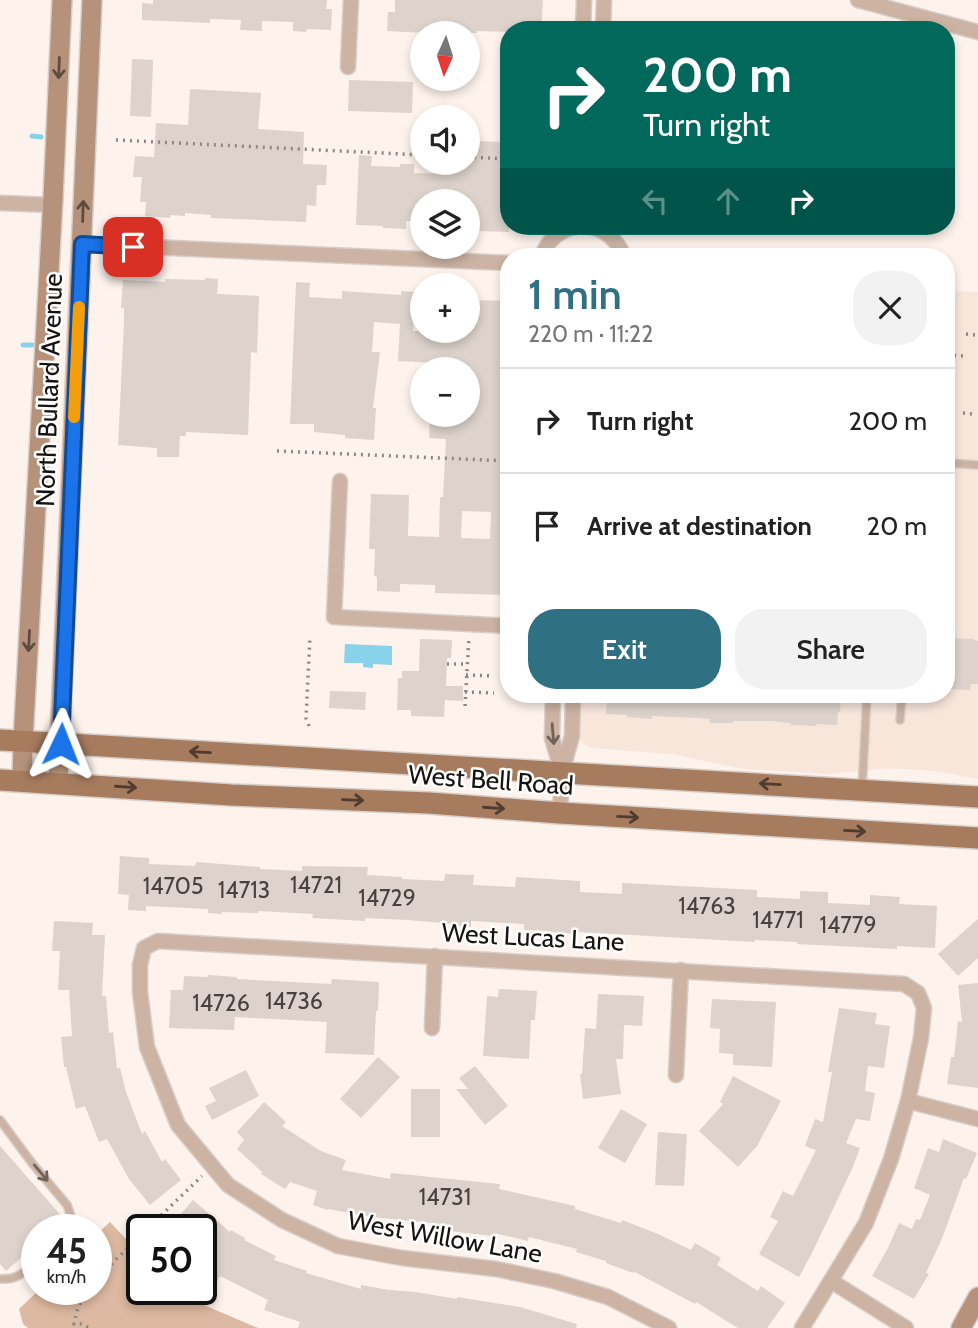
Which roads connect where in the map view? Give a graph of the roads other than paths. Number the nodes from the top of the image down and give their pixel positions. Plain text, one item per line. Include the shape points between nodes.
1 (62, 0) edge
2 (92, 0) edge
3 (351, 0) edge
4 (584, 0) edge
5 (604, 0) edge
6 (858, 0) edge
7 (583, 21) edge
8 (603, 21) edge
9 (937, 21) edge
10 (955, 26) edge
11 (978, 32) edge
12 (348, 67) dead end
13 (0, 203) edge
14 (53, 205) junction
15 (82, 244) junction
16 (500, 263) edge
17 (955, 464) edge
18 (978, 465) edge
19 (340, 481) dead end
20 (500, 626) edge
21 (553, 703) edge
22 (573, 703) edge
23 (867, 703) edge
24 (901, 703) edge
25 (900, 720) dead end
26 (0, 740) edge
27 (23, 741) junction
28 (61, 744) junction
29 (562, 772) junction
30 (0, 780) edge
31 (22, 781) junction
32 (58, 782) junction
33 (862, 789) junction
34 (978, 797) edge
35 (560, 813) junction
36 (978, 838) edge
37 (144, 948) joint
38 (435, 956) junction
39 (681, 970) junction
40 (432, 1028) dead end
41 (676, 1075) dead end
42 (908, 1101) junction
43 (978, 1119) edge
44 (0, 1120) edge
45 (70, 1214) edge
46 (21, 1275) edge
47 (0, 1279) edge
48 (831, 1281) junction
49 (978, 1297) edge
50 (804, 1326) edge
51 (669, 1328) edge
52 (906, 1328) edge
53 (961, 1328) edge

1 -> 14 main road, North Bullard Avenue
15 -> 2 main road, North Bullard Avenue
3 - 12 street
4 - 7 street
5 - 8 street
6 - 9 street
10 - 11 street
13 - 14 street
14 -> 27 main road, North Bullard Avenue
15 - 16 street
15 - 28 main road, North Bullard Avenue
17 - 18 lane
19 - 20 street via 334,617
21 -> 29 street via 552,738
22 - 29 street via 572,736
23 - 33 lane
24 - 25 lane
26 - 27 main road, West Bell Road
27 - 28 main road, West Bell Road
27 - 31 main road, North Bullard Avenue
29 -> 28 main road, West Bell Road
28 - 32 main road, North Bullard Avenue
33 -> 29 main road, West Bell Road
29 - 35 street
30 - 31 main road, West Bell Road
31 - 32 main road, West Bell Road
32 -> 35 main road, West Bell Road
33 - 34 main road, West Bell Road
35 -> 36 main road, West Bell Road
37 - 38 street, West Lucas Lane via 158,941
37 - 51 street, West Willow Lane via 139,992 147,1047 178,1125 228,1185 282,1220 338,1245 554,1281 608,1297
38 - 39 street, West Lucas Lane
38 - 40 street
39 - 41 street
39 - 42 street, West Lucas Lane via 904,984 918,993 924,1008
42 - 43 street
42 - 48 street via 866,1223
44 -> 45 lane
46 - 47 lane
48 - 50 street
48 - 52 street
49 - 53 main road

